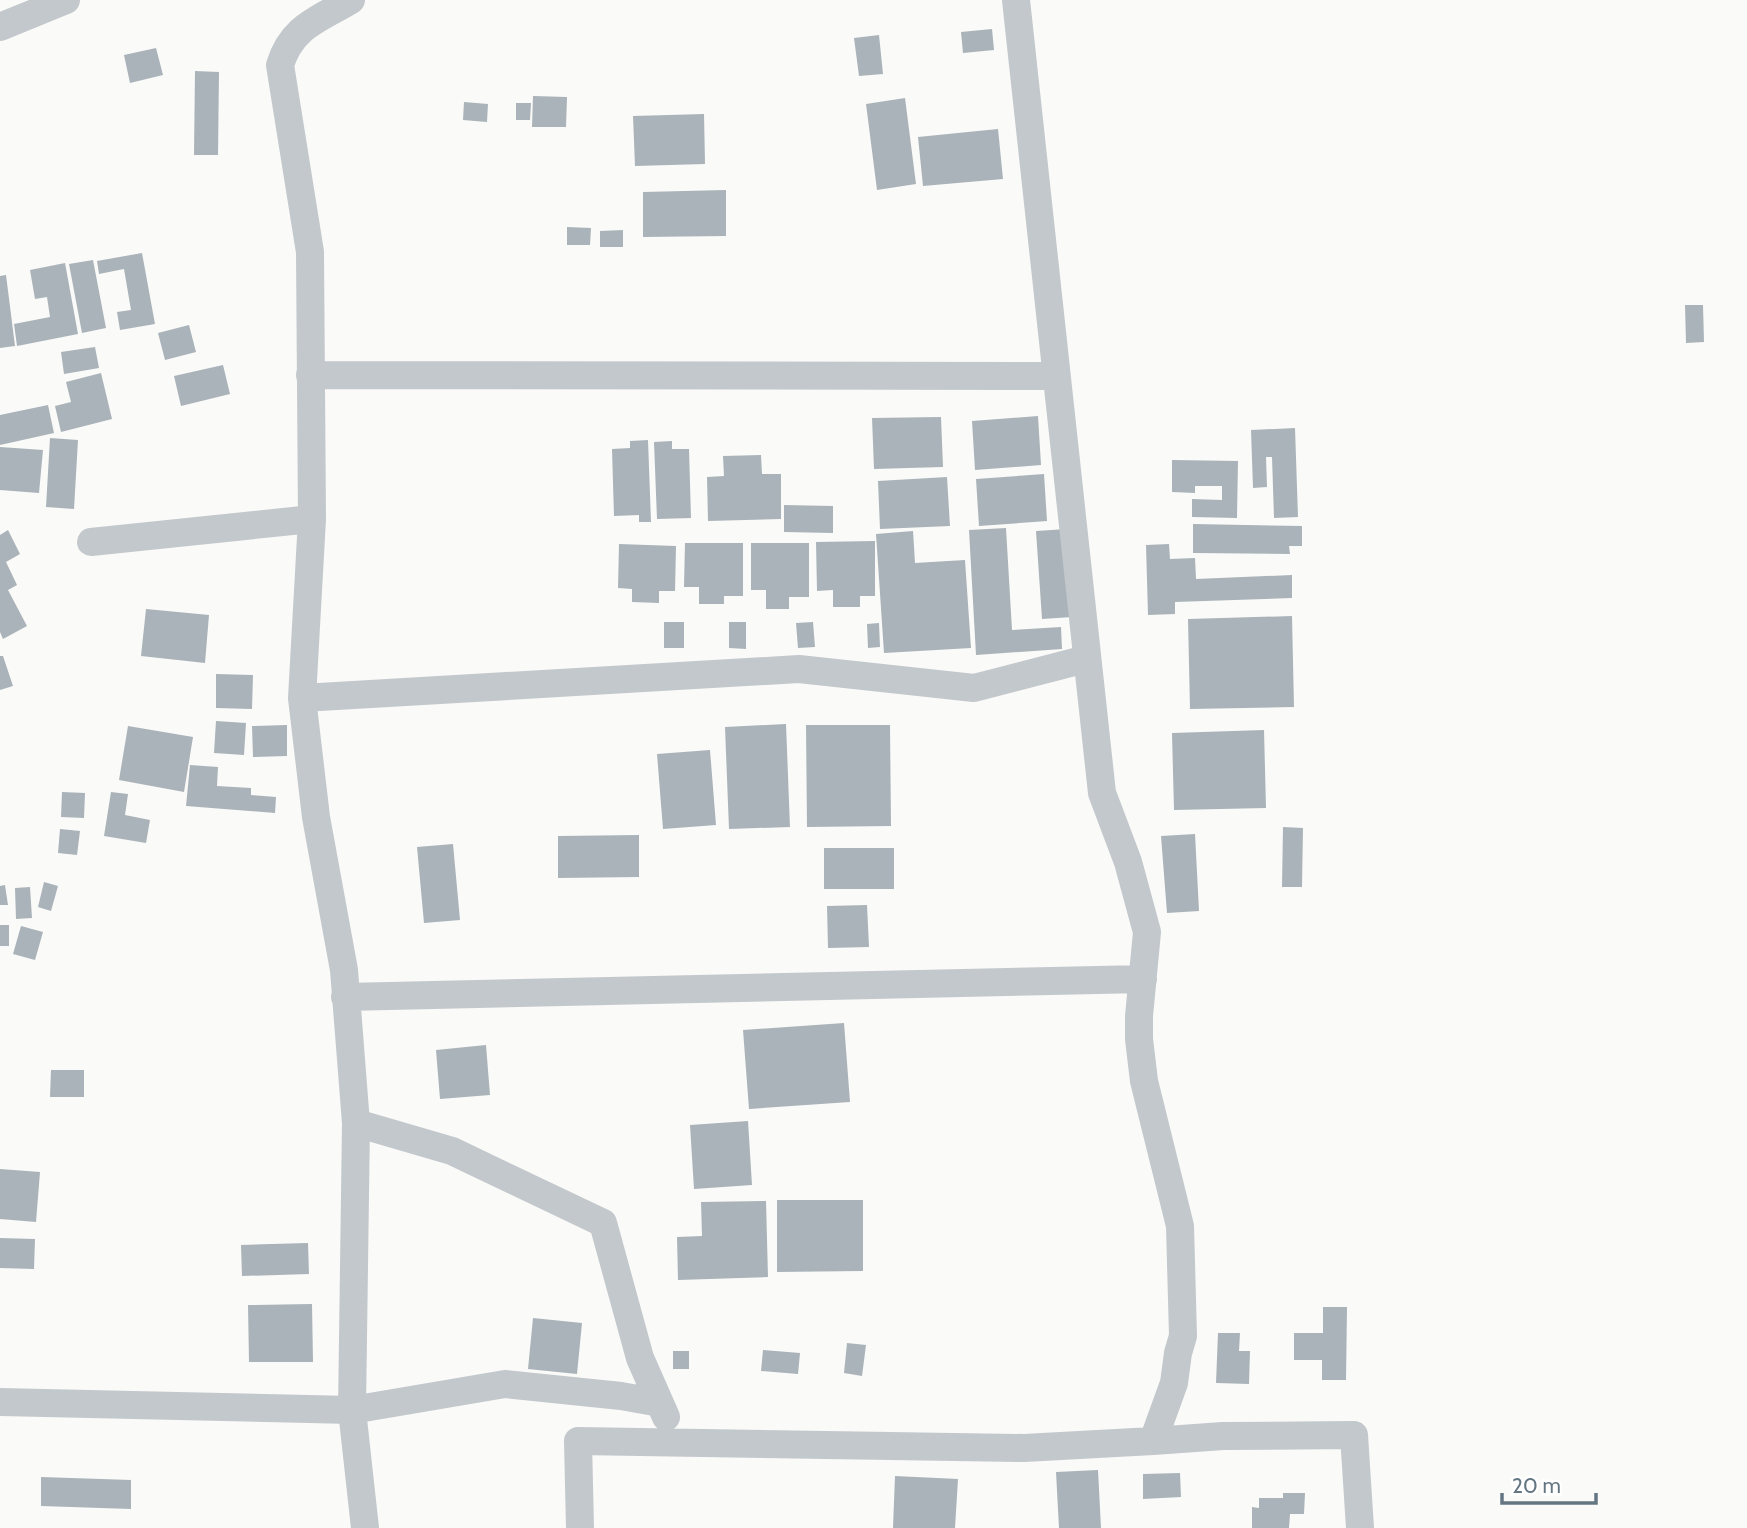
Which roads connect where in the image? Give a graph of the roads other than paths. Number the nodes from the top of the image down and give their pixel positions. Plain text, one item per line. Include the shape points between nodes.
1 (66, 0) edge
2 (351, 0) edge
3 (1016, 0) edge
4 (0, 27) edge
5 (310, 375) junction
6 (1056, 376) junction
7 (312, 519) junction
8 (91, 542) dead end
9 (1086, 659) junction
10 (302, 698) junction
11 (1143, 979) junction
12 (345, 997) junction
13 (356, 1123) junction
14 (0, 1402) edge
15 (660, 1403) junction
16 (352, 1410) junction
17 (1153, 1441) junction
18 (676, 1443) junction
19 (365, 1528) edge
20 (580, 1528) edge
21 (1360, 1528) edge

1 - 4 street
2 - 5 street via 296,33 280,65 310,252
3 - 6 street
5 - 6 street
5 - 7 street
6 - 9 street
7 - 8 street
7 - 10 street
9 - 10 street via 974,688 799,670
9 - 11 street via 1102,793 1147,932
10 - 12 street
11 - 12 street
11 - 17 street via 1139,1039 1144,1081 1180,1226 1184,1336 1174,1384
12 - 13 street
13 - 15 street via 452,1151 603,1223 640,1358
13 - 16 street
14 - 16 street
15 - 16 street via 505,1384
15 - 18 street
16 - 19 street
17 - 18 street via 1024,1448
17 - 21 street via 1354,1435
18 - 20 street via 578,1441

